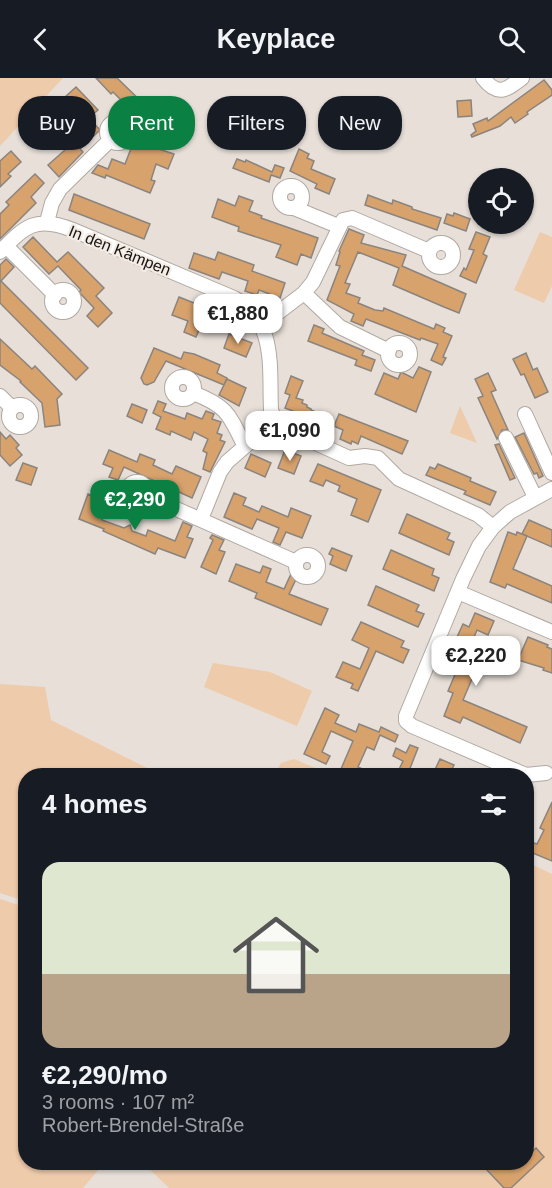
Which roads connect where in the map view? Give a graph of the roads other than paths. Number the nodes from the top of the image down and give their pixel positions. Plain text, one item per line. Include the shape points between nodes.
1 (483, 78) edge
2 (522, 78) edge
3 (108, 142) edge
4 (294, 208) dead end
5 (47, 222) junction
6 (338, 226) junction
7 (3, 249) edge
8 (429, 250) dead end
9 (304, 293) junction
10 (55, 294) dead end
11 (262, 325) junction
12 (389, 351) dead end
13 (194, 393) dead end
14 (0, 396) edge
15 (12, 408) dead end
16 (525, 414) dead end
17 (275, 420) junction
18 (506, 438) dead end
19 (244, 445) junction
20 (552, 473) edge
21 (552, 489) edge
22 (147, 496) dead end
23 (535, 497) junction
24 (201, 519) junction
25 (493, 527) junction
26 (296, 562) dead end
27 (458, 592) junction
28 (552, 632) edge
29 (509, 768) edge
30 (546, 772) dead end
31 (534, 774) edge

1 - 2 street via 489,86 500,90
3 - 5 street via 60,189
4 - 6 street
5 - 7 street via 21,231
5 - 11 street, In den Kämpen via 234,298
6 - 8 street via 352,218
6 - 9 street via 320,269
7 - 10 street
9 - 11 street
9 - 12 street via 336,324
11 - 17 street
13 - 19 street via 224,409
14 - 15 street
16 - 20 street
17 - 19 street
17 - 25 street via 285,429 349,458 378,458 399,479 478,515
18 - 23 street
19 - 24 street via 220,472
21 - 23 street
22 - 24 street
23 - 25 street
24 - 26 street
25 - 27 street via 479,546
27 - 28 street
27 - 29 street via 406,722
30 - 31 street

